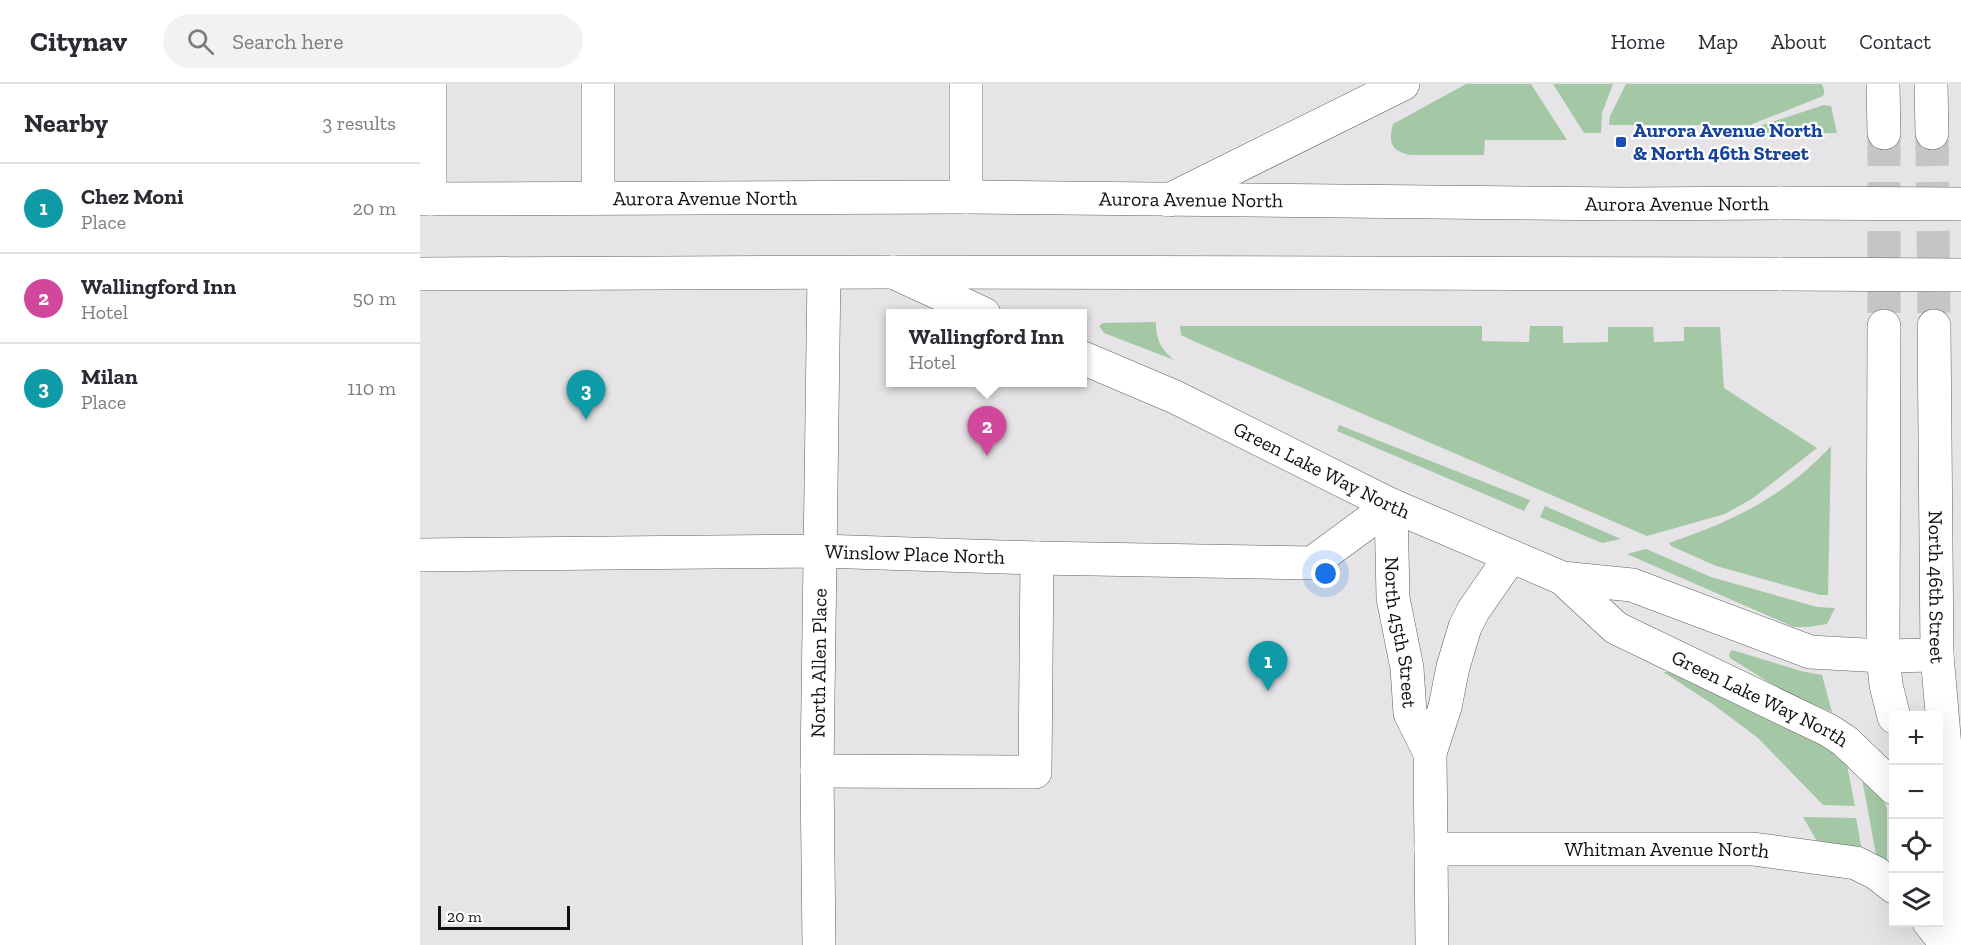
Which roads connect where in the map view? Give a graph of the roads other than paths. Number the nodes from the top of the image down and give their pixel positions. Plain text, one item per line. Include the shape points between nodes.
1 (430, 84) edge
2 (598, 84) edge
3 (966, 84) edge
4 (1403, 84) edge
5 (1883, 84) edge
6 (1931, 84) edge
7 (1884, 134) tunnel mouth
8 (1932, 134) tunnel mouth
9 (966, 197) junction
10 (598, 198) junction
11 (425, 199) edge
12 (1169, 200) junction
13 (1961, 204) edge
14 (893, 272) junction
15 (824, 273) junction
16 (420, 274) edge
17 (1961, 275) edge
18 (973, 309) edge
19 (1884, 326) tunnel mouth
20 (1934, 326) tunnel mouth
21 (1087, 360) edge
22 (1391, 505) junction
23 (821, 551) junction
24 (420, 555) edge
25 (1511, 556) junction
26 (1037, 558) junction
27 (1562, 578) junction
28 (1883, 656) junction
29 (1938, 670) junction
30 (1892, 711) edge
31 (1961, 735) edge
32 (1430, 753) junction
33 (817, 771) junction
34 (1889, 784) edge
35 (1939, 819) edge
36 (1951, 845) edge
37 (1431, 849) junction
38 (1889, 883) edge
39 (1933, 927) edge
40 (1961, 932) edge
41 (819, 945) edge
42 (1432, 945) edge
43 (1947, 945) edge

1 - 11 main road
2 - 10 main road
3 - 9 main road
4 - 12 main road
5 - 7 main road
6 - 8 main road
9 - 10 main road, Aurora Avenue North
9 - 12 main road, Aurora Avenue North
10 - 11 main road, Aurora Avenue North
12 - 13 main road, Aurora Avenue North, bridge
14 - 15 main road
14 - 17 main road, bridge
14 - 18 main road
15 - 16 main road
15 - 23 main road, North Allen Place
19 - 28 main road
20 - 29 main road, North 46th Street
21 - 22 main road, Green Lake Way North via 1175,397
22 - 25 main road, Green Lake Way North
22 - 26 main road, Winslow Place North via 1312,563
22 - 32 main road, North 45th Street via 1393,598 1407,668 1410,713
23 - 24 main road, Winslow Place North
23 - 26 main road, Winslow Place North
23 - 33 main road, North Allen Place
25 - 27 main road, Green Lake Way North
25 - 32 main road, North 45th Street via 1465,627
26 - 33 main road via 1035,772
27 - 28 main road, Green Lake Way North via 1632,585 1810,652
27 - 34 main road, Green Lake Way North via 1616,628 1828,730 1845,741
28 - 29 main road, Green Lake Way North
28 - 30 main road
29 - 31 main road
29 - 36 main road, North 46th Street
32 - 37 main road, North 45th Street
33 - 41 main road, North Allen Place
35 - 36 main road, North 46th Street
36 - 40 main road, North 46th Street
37 - 38 main road, Whitman Avenue North via 1753,849 1856,863
37 - 42 main road, North 45th Street
39 - 43 main road

